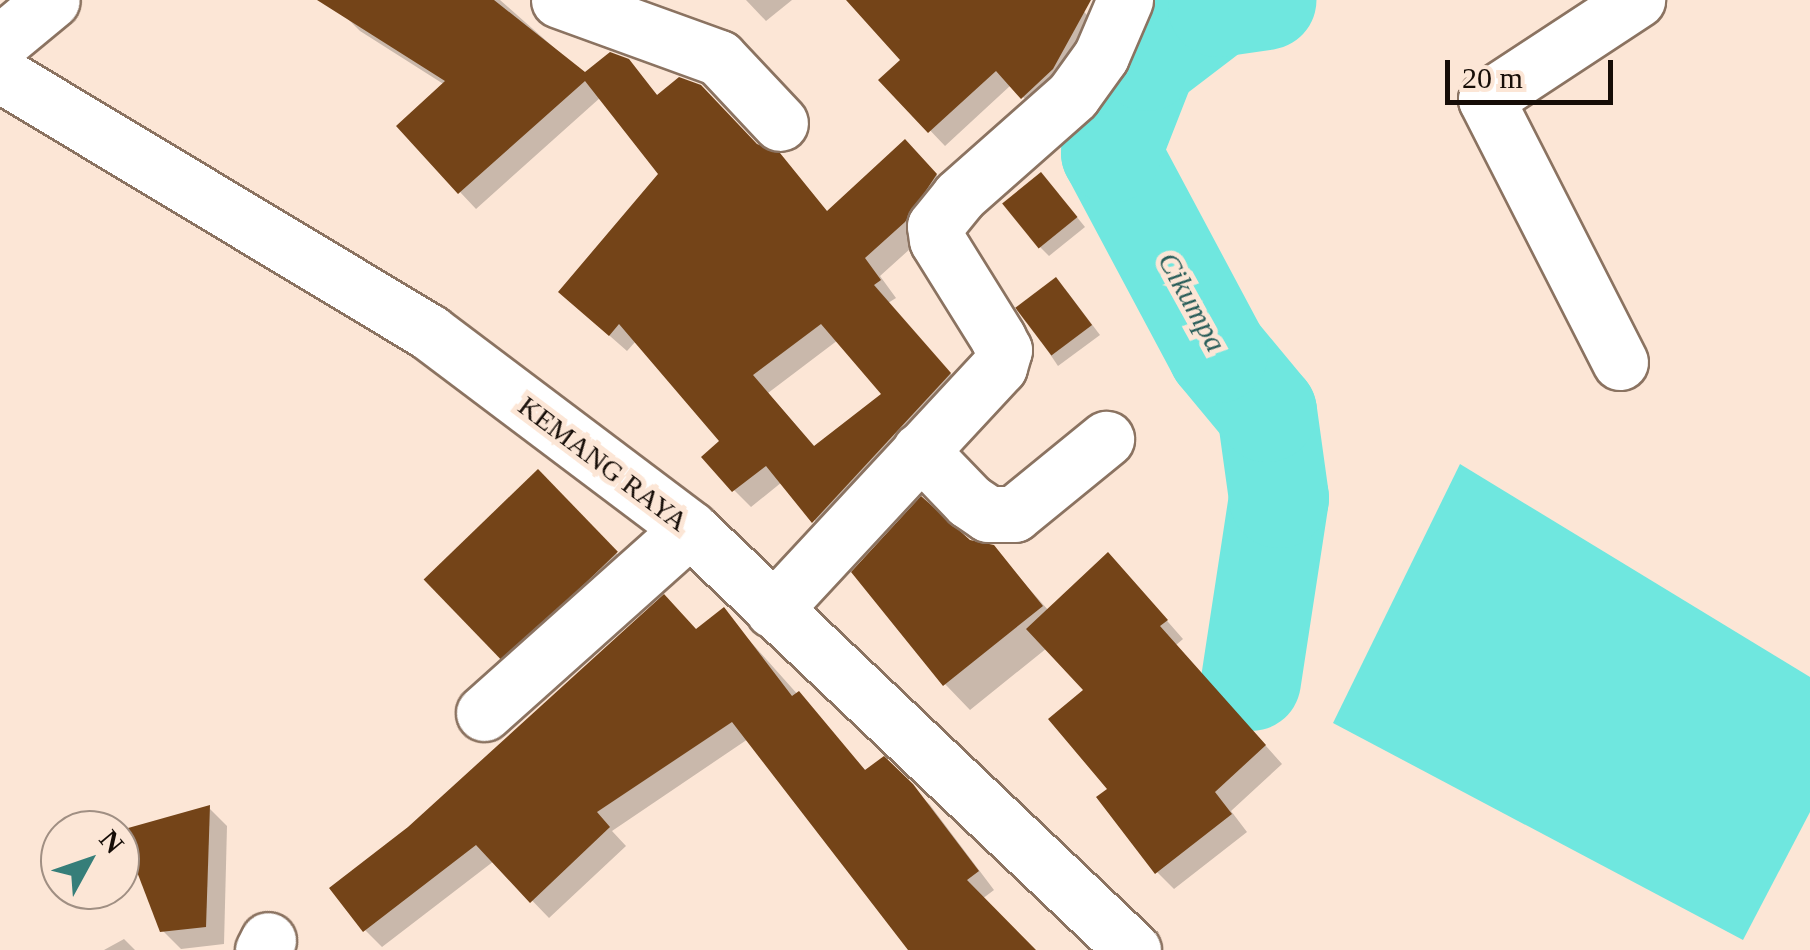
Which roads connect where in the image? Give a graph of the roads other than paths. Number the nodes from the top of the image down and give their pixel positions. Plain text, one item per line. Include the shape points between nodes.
1 (52, 0) edge
2 (1125, 0) edge
3 (1637, 0) edge
4 (567, 2) edge
5 (0, 44) edge
6 (0, 74) edge
7 (780, 123) dead end
8 (1620, 362) dead end
9 (1106, 439) dead end
10 (920, 450) junction
11 (690, 529) junction
12 (773, 610) junction
13 (484, 713) dead end
14 (1124, 944) edge

1 - 5 street
2 - 10 street via 1101,56 1073,95 937,219 937,240 1004,350 988,380
3 - 8 street via 1486,99
4 - 7 street via 719,58
6 - 11 street, KEMANG RAYA via 429,332
9 - 10 street via 1014,514 988,514
10 - 12 street
11 - 12 street, KEMANG RAYA
11 - 13 street
12 - 14 street, KEMANG RAYA

